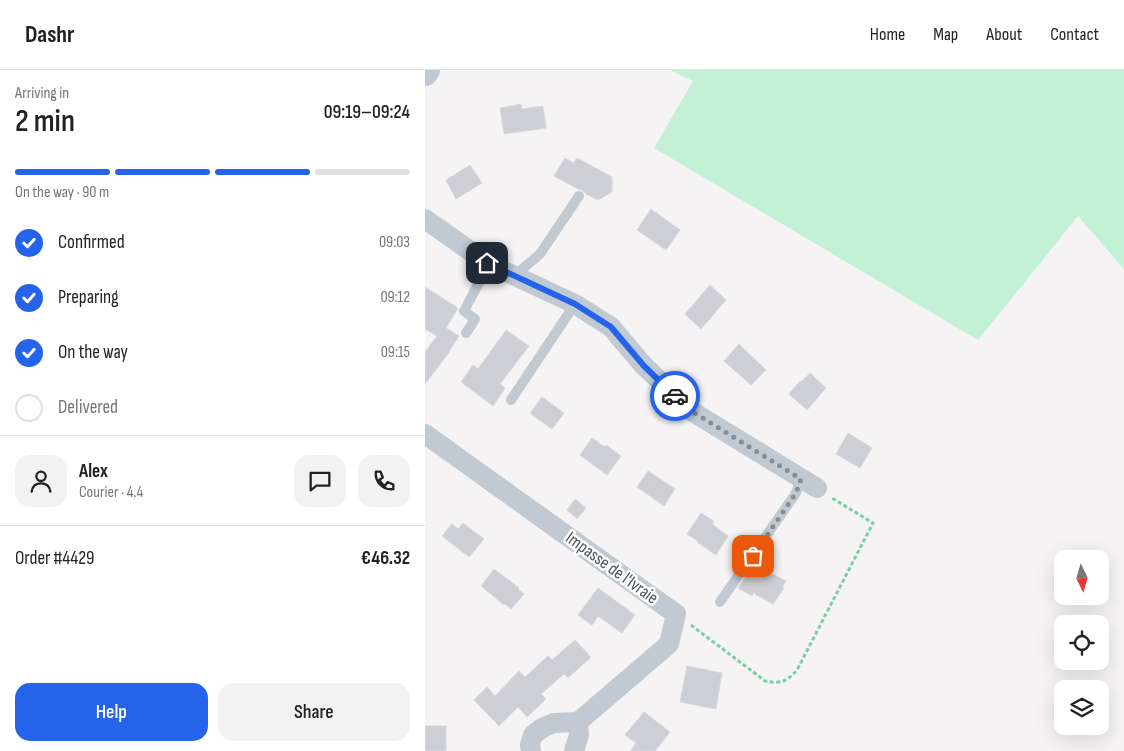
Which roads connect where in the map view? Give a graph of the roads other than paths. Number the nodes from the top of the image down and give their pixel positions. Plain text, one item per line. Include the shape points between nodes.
1 (579, 196) dead end
2 (425, 219) edge
3 (492, 266) junction
4 (514, 276) junction
5 (575, 304) junction
6 (466, 333) dead end
7 (511, 400) dead end
8 (425, 434) edge
9 (809, 484) joint
10 (720, 602) dead end
11 (577, 722) junction
12 (531, 751) edge
13 (574, 751) edge

1 - 4 lane via 540,254
2 - 3 street
3 - 4 street
3 - 6 lane via 482,277 464,311 475,319
4 - 5 street
5 - 7 lane
5 - 9 street via 611,327 644,366 693,412
8 - 11 street, Impasse de l'Ivraie via 676,614 669,644
9 - 10 lane via 796,493
11 - 12 street via 554,723 542,728 533,735
11 - 13 street via 579,735

